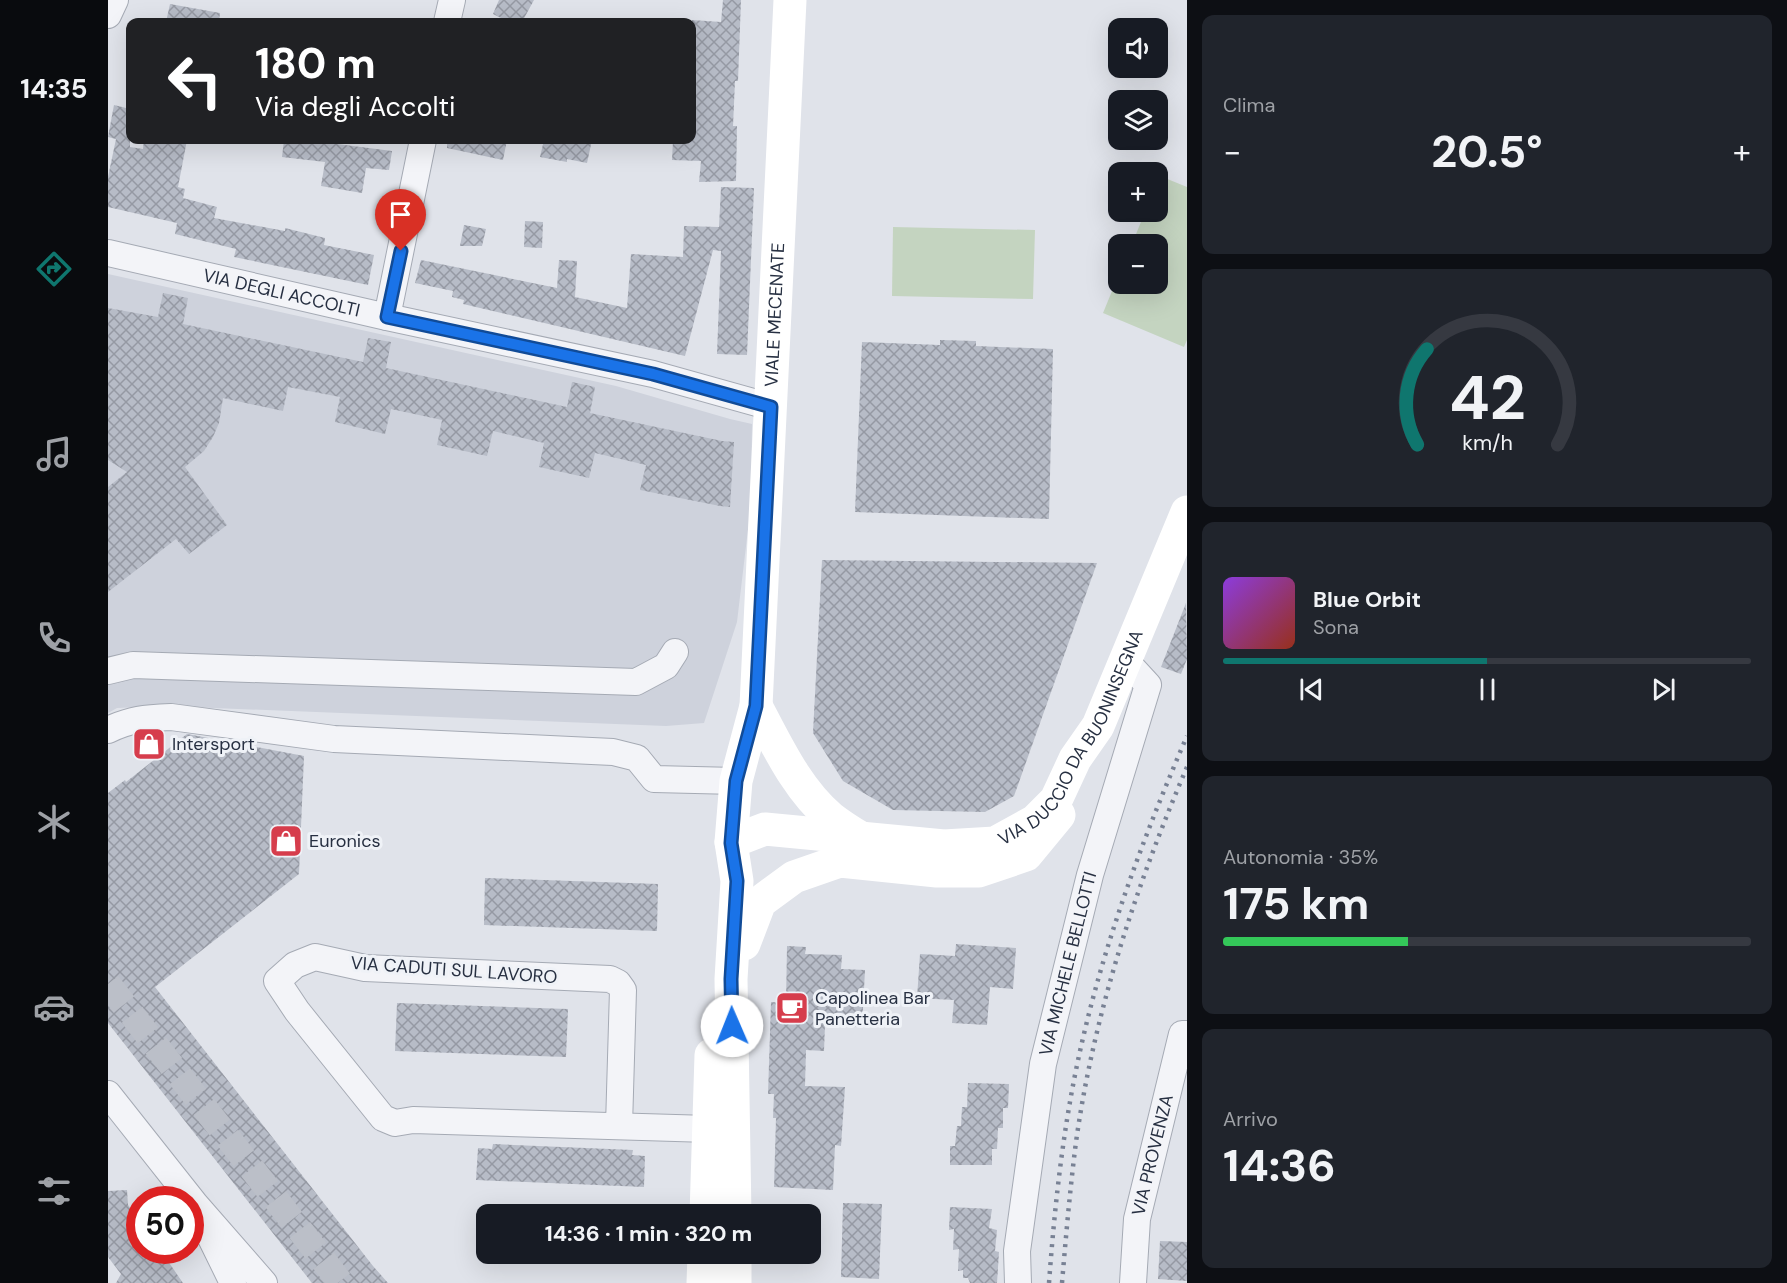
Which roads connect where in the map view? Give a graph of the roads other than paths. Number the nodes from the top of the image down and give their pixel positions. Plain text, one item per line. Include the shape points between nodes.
1 (115, 0) edge
2 (452, 0) edge
3 (790, 0) edge
4 (108, 15) edge
5 (448, 18) edge
6 (422, 144) edge
7 (108, 253) edge
8 (387, 317) junction
9 (771, 407) junction
10 (1187, 512) edge
11 (675, 652) dead end
12 (1125, 660) junction
13 (108, 671) edge
14 (756, 706) junction
15 (1098, 726) junction
16 (108, 730) edge
17 (736, 781) junction
18 (863, 840) junction
19 (731, 843) junction
20 (956, 871) junction
21 (731, 979) junction
22 (1187, 1034) edge
23 (108, 1094) edge
24 (619, 1126) junction
25 (709, 1129) junction
26 (181, 1186) edge
27 (706, 1204) edge
28 (735, 1204) edge
29 (204, 1214) edge
30 (204, 1223) edge
31 (704, 1264) edge
32 (735, 1264) edge
33 (233, 1283) edge
34 (264, 1283) edge
35 (703, 1283) edge
36 (735, 1283) edge
37 (1018, 1283) edge
38 (1133, 1283) edge

1 - 4 street
2 - 5 street
3 - 9 main road, VIALE MECENATE
6 - 8 street
7 - 8 street, VIA DEGLI ACCOLTI
8 - 9 street, VIA DEGLI ACCOLTI via 653,374
9 - 14 main road, VIALE MECENATE
10 - 12 main road, VIA DUCCIO DA BUONINSEGNA
11 - 13 street via 666,666 636,682 133,665
12 - 15 main road, VIA DUCCIO DA BUONINSEGNA
12 - 37 street, VIA MICHELE BELLOTTI via 1148,685 1090,875 1043,1064 1017,1251
14 - 17 main road, VIALE MECENATE
14 - 18 main road via 800,785 830,817
15 - 18 main road, VIA DUCCIO DA BUONINSEGNA via 1075,759 1056,800 1035,820 995,843 944,846
15 - 20 main road, VIALE MECENATE via 1087,765 1067,805 1026,855 979,871
16 - 17 street via 126,721 171,717 334,739 613,752 637,758 654,779
17 - 19 main road, VIALE MECENATE
18 - 19 main road, VIA DUCCIO DA BUONINSEGNA via 765,829
19 - 20 main road via 936,856
19 - 21 main road, VIALE MECENATE via 737,881
19 - 25 main road, VIALE MECENATE via 717,880
20 - 21 main road, VIALE MECENATE via 840,861 794,877 760,902
21 - 28 main road, VIALE MECENATE
22 - 38 street, VIA PROVENZA via 1182,1034 1137,1219
23 - 26 street
24 - 24 street, VIA CADUTI SUL LAVORO via 413,1120 394,1124 383,1118 344,1071 277,981 295,965 315,957 365,968 618,982 622,990
24 - 25 street, VIA CADUTI SUL LAVORO
25 - 27 main road, VIALE MECENATE
29 - 34 street
30 - 33 street
31 - 35 main road
32 - 36 main road

